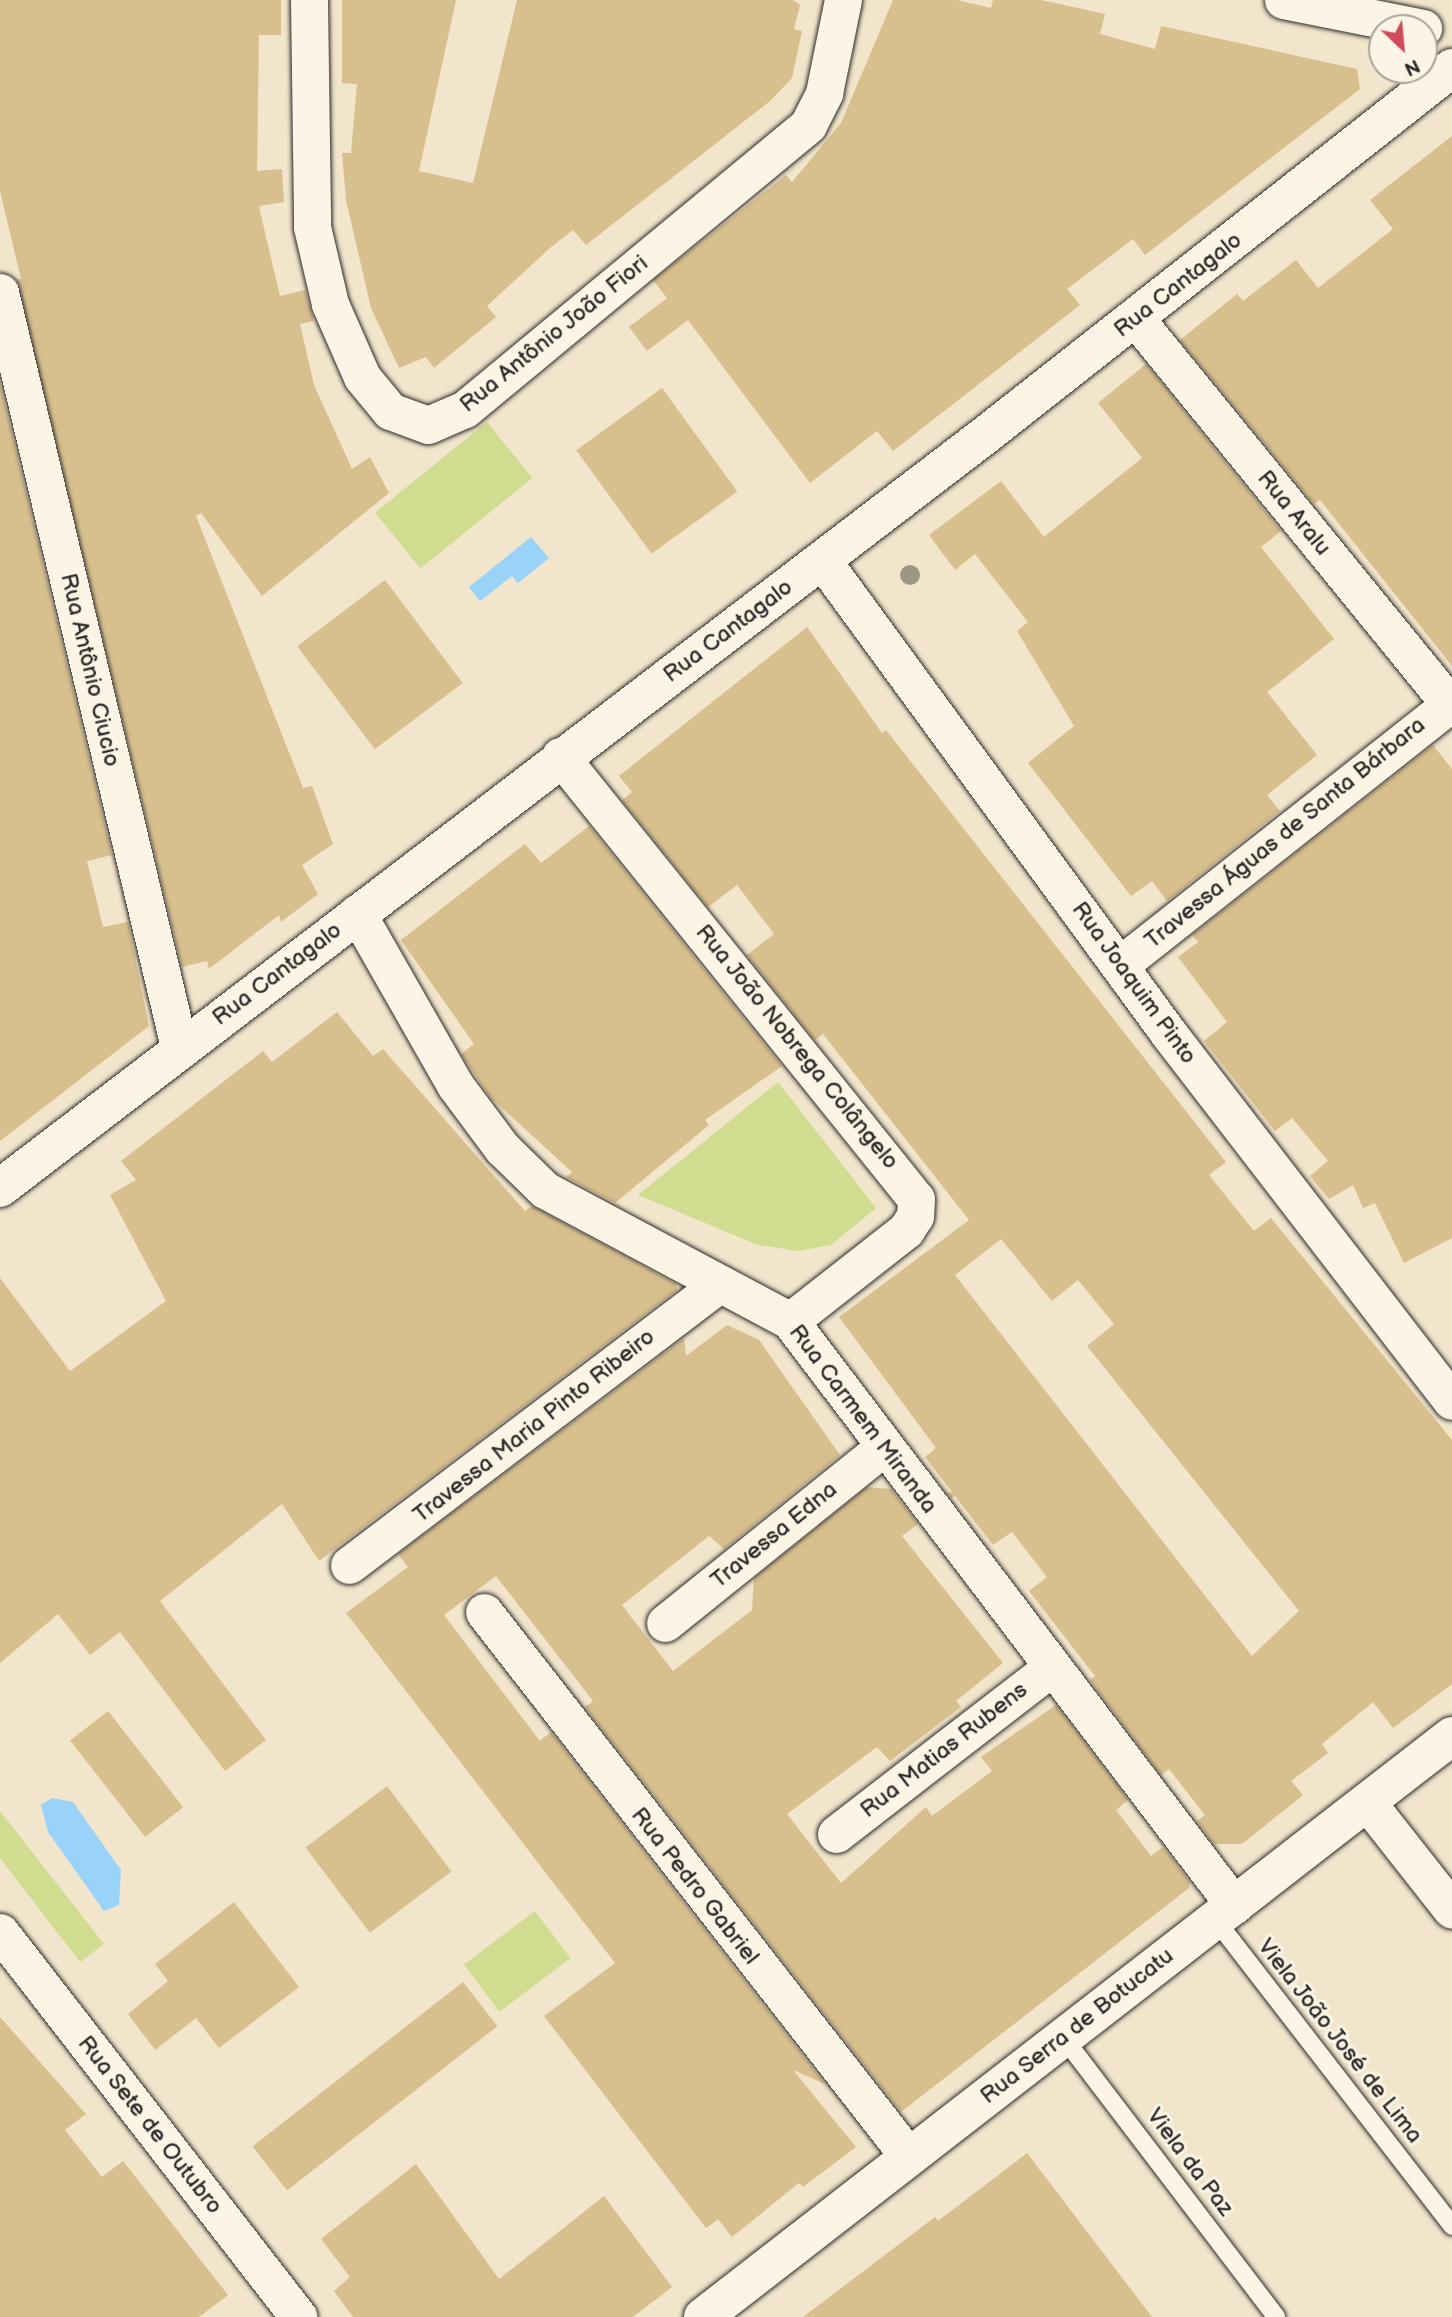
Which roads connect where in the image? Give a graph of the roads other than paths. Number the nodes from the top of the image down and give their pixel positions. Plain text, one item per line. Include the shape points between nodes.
1 (310, 0) edge
2 (843, 0) edge
3 (1283, 0) edge
4 (1368, 17) edge
5 (1452, 68) edge
6 (0, 292) edge
7 (1136, 319) junction
8 (822, 560) junction
9 (1451, 705) edge
10 (560, 756) junction
11 (357, 913) junction
12 (1121, 964) junction
13 (179, 1048) junction
14 (0, 1188) edge
15 (718, 1285) junction
16 (790, 1321) junction
17 (1452, 1401) edge
18 (884, 1447) junction
19 (349, 1565) dead end
20 (484, 1612) dead end
21 (665, 1623) dead end
22 (1052, 1667) junction
23 (1452, 1736) edge
24 (1367, 1802) junction
25 (836, 1834) dead end
26 (1452, 1910) edge
27 (1224, 1912) junction
28 (0, 1932) edge
29 (1063, 2037) junction
30 (909, 2157) junction
31 (1452, 2226) edge
32 (299, 2317) edge
33 (703, 2317) edge
34 (1276, 2317) edge

1 - 2 street, Rua Antônio João Fiori via 312,226 330,304 362,377 390,411 428,425 466,409 808,125 824,93
3 - 4 street
5 - 7 street, Rua Cantagalo
6 - 13 street, Rua Antônio Ciucio
7 - 8 street, Rua Cantagalo
7 - 9 street, Rua Aralu
8 - 10 street, Rua Cantagalo
8 - 12 street, Rua Joaquim Pinto
9 - 12 street, Travessa Águas de Santa Bárbara
10 - 11 street, Rua Cantagalo
10 - 16 street, Rua João Nobrega Colângelo via 916,1199 915,1216 906,1230
11 - 13 street, Rua Cantagalo
11 - 15 street, Rua Carmem Miranda via 455,1085 502,1148 545,1190
12 - 17 street, Rua Joaquim Pinto via 1270,1168
13 - 14 street, Rua Cantagalo
15 - 16 street, Rua Carmem Miranda
15 - 19 street, Travessa Maria Pinto Ribeiro
16 - 18 street, Rua Carmem Miranda
18 - 21 street, Travessa Edna
18 - 22 street, Rua Carmem Miranda
20 - 30 street, Rua Pedro Gabriel
22 - 25 street, Rua Matias Rubens
22 - 27 street, Rua Carmem Miranda
23 - 24 street, Rua Serra de Botucatu
24 - 26 street
24 - 27 street, Rua Serra de Botucatu
27 - 29 street, Rua Serra de Botucatu
27 - 31 lane, Viela João José de Lima
28 - 32 street, Rua Sete de Outubro
29 - 30 street, Rua Serra de Botucatu
29 - 34 lane, Viela da Paz
30 - 33 street, Rua Serra de Botucatu

